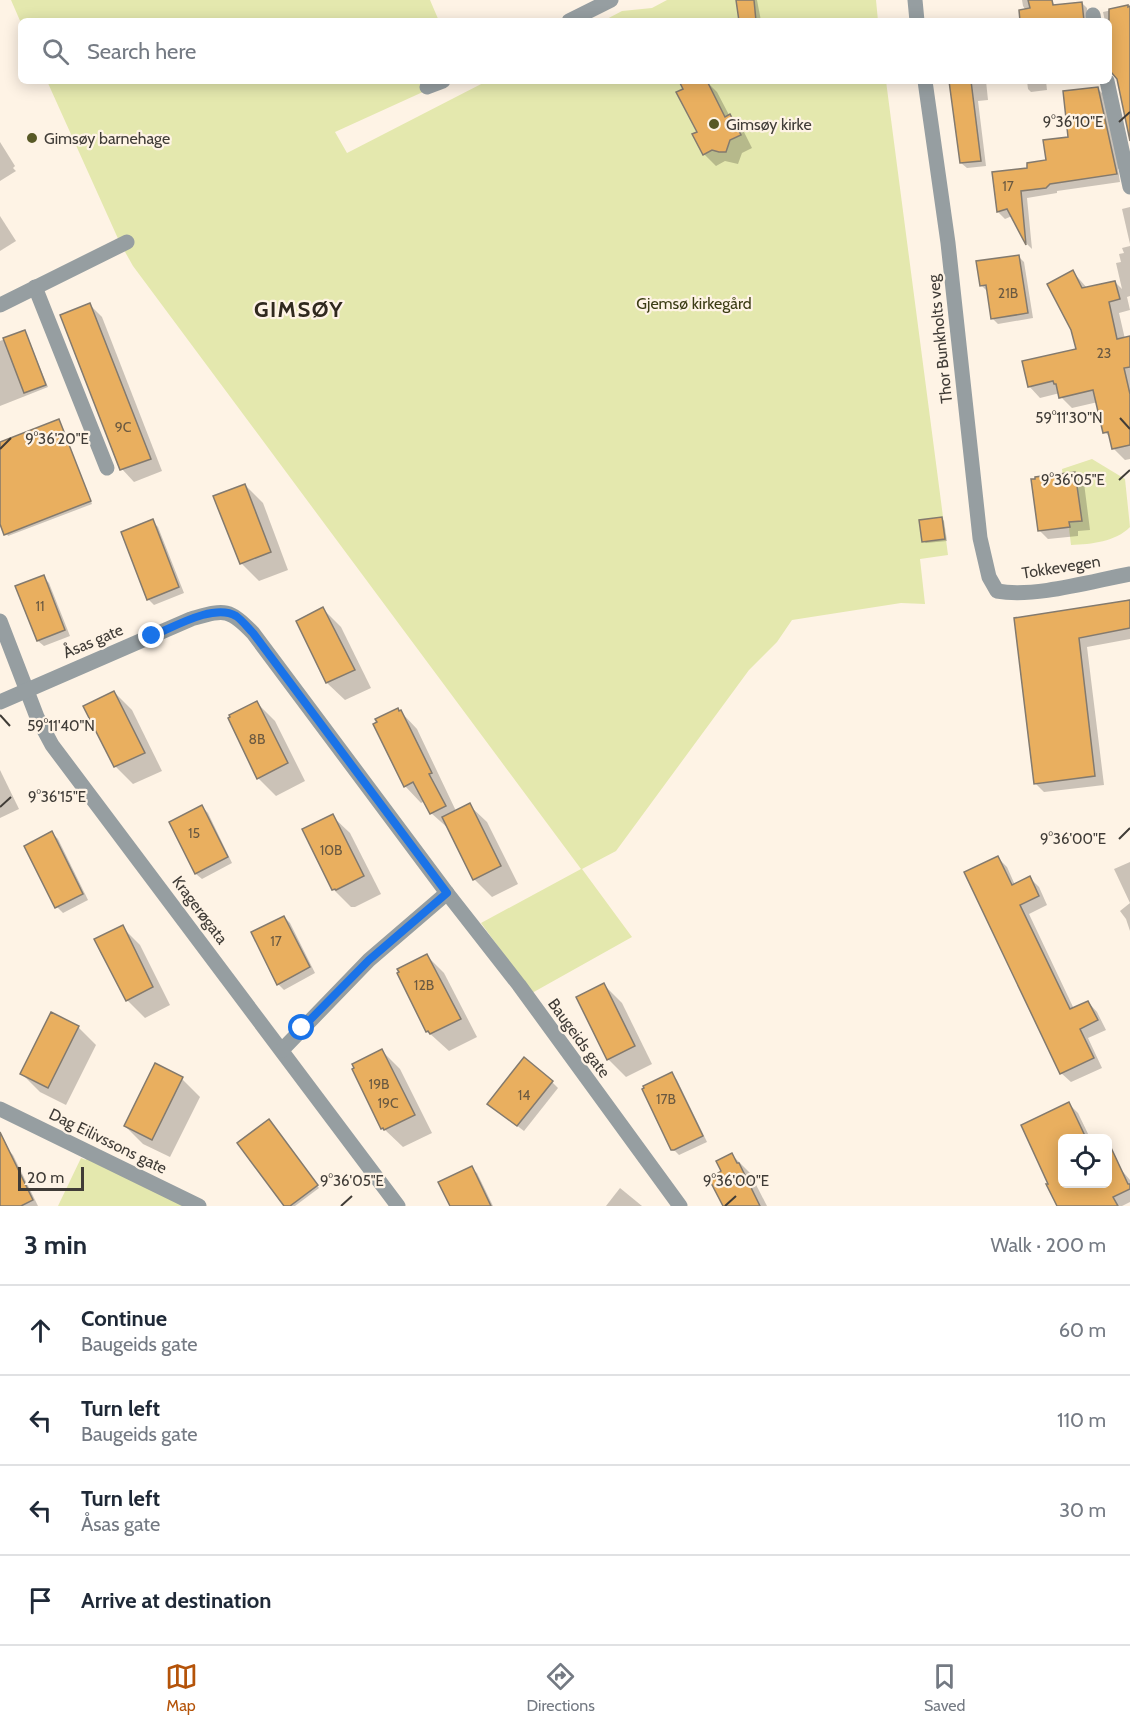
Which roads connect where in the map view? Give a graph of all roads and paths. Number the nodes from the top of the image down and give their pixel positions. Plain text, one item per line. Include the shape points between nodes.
1 (611, 0) edge
2 (915, 0) edge
3 (575, 18) edge
4 (917, 18) edge
5 (435, 84) edge
6 (925, 84) edge
7 (1108, 84) edge
8 (427, 87) dead end
9 (1130, 187) edge
10 (127, 242) dead end
11 (35, 287) junction
12 (0, 304) edge
13 (107, 468) dead end
14 (1130, 574) edge
15 (997, 591) joint
16 (236, 616) joint
17 (0, 621) edge
18 (26, 689) junction
19 (0, 702) edge
20 (447, 893) junction
21 (282, 1050) junction
22 (0, 1109) edge
23 (199, 1206) edge
24 (398, 1206) edge
25 (680, 1206) edge

1 - 3 street
2 - 4 street
5 - 8 street
6 - 15 street, Thor Bunkholts veg via 948,243 980,538 989,577
7 - 9 street
10 - 11 street
11 - 12 street
11 - 13 street
14 - 15 street, Tokkevegen via 1062,587
16 - 18 street, Åsas gate via 219,611 191,619
16 - 20 street, Baugeids gate via 253,633
17 - 18 street, Kragerøgata
18 - 19 street, Åsas gate
18 - 21 street, Kragerøgata via 52,745
20 - 21 street via 369,960
20 - 25 street, Baugeids gate
21 - 24 street, Kragerøgata
22 - 23 street, Dag Eilivssons gate

